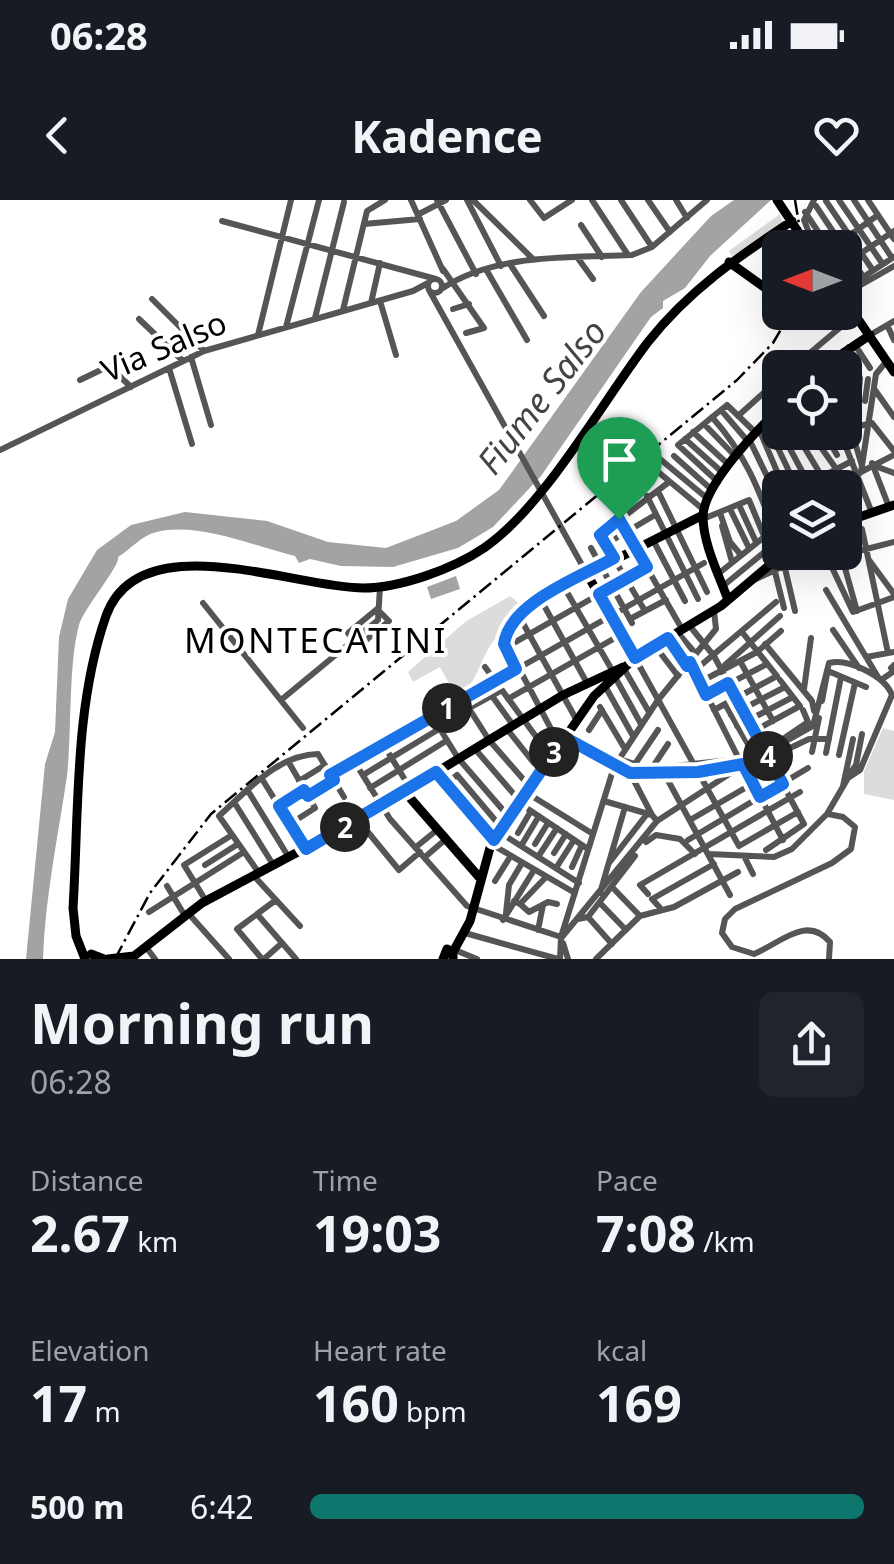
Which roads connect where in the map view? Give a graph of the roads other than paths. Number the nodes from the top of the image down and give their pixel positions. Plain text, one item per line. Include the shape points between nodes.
1 (291, 200) edge
2 (318, 200) edge
3 (385, 200) edge
4 (411, 200) edge
5 (470, 200) edge
6 (530, 200) edge
7 (572, 200) edge
8 (592, 200) edge
9 (620, 200) edge
10 (648, 200) edge
11 (676, 200) edge
12 (707, 200) edge
13 (777, 200) edge
14 (827, 200) edge
15 (840, 200) edge
16 (854, 200) edge
17 (868, 200) edge
18 (441, 201) edge
19 (344, 202) edge
20 (815, 203) edge
21 (805, 212) junction
22 (878, 215) junction
23 (420, 217) junction
24 (687, 218) junction
25 (222, 221) dead end
26 (792, 221) junction
27 (365, 222) junction
28 (868, 222) junction
29 (581, 226) dead end
30 (859, 228) junction
31 (799, 230) edge
32 (807, 230) edge
33 (818, 230) edge
34 (833, 230) edge
35 (846, 230) edge
36 (856, 230) edge
37 (670, 232) junction
38 (893, 234) edge
39 (282, 238) junction
40 (880, 240) junction
41 (307, 244) junction
42 (871, 246) junction
43 (652, 247) junction
44 (332, 250) junction
45 (862, 252) edge
46 (862, 255) edge
47 (602, 256) junction
48 (628, 256) junction
49 (356, 257) junction
50 (577, 258) junction
51 (533, 259) junction
52 (893, 260) edge
53 (729, 262) junction
54 (380, 264) junction
55 (510, 264) junction
56 (882, 264) junction
57 (441, 266) junction
58 (500, 266) junction
59 (487, 270) junction
60 (872, 270) junction
61 (476, 275) junction
62 (862, 276) edge
63 (593, 279) dead end
64 (454, 281) junction
65 (862, 282) edge
66 (434, 285) junction
67 (762, 285) edge
68 (152, 300) dead end
69 (380, 301) junction
70 (371, 303) junction
71 (468, 304) junction
72 (454, 308) dead end
73 (342, 311) junction
74 (544, 316) dead end
75 (315, 319) junction
76 (140, 320) dead end
77 (862, 324) edge
78 (286, 327) junction
79 (837, 330) edge
80 (891, 330) edge
81 (466, 333) dead end
82 (870, 335) junction
83 (258, 336) junction
84 (527, 340) dead end
85 (851, 349) joint
86 (813, 350) edge
87 (204, 351) junction
88 (396, 355) dead end
89 (187, 359) junction
90 (886, 362) junction
91 (169, 368) junction
92 (894, 372) edge
93 (872, 373) junction
94 (80, 380) dead end
95 (131, 386) junction
96 (874, 389) junction
97 (762, 394) edge
98 (865, 401) dead end
99 (724, 407) junction
100 (738, 416) junction
101 (712, 417) junction
102 (894, 417) edge
103 (870, 422) junction
104 (704, 424) junction
105 (862, 424) edge
106 (212, 425) dead end
107 (693, 432) junction
108 (751, 439) edge
109 (682, 443) junction
110 (192, 444) dead end
111 (0, 450) edge
112 (805, 450) edge
113 (823, 450) edge
114 (834, 450) edge
115 (847, 450) edge
116 (894, 454) edge
117 (837, 455) dead end
118 (865, 455) junction
119 (677, 458) junction
120 (852, 462) junction
121 (874, 466) junction
122 (670, 467) junction
123 (836, 469) joint
124 (765, 470) edge
125 (772, 470) edge
126 (781, 470) edge
127 (818, 470) dead end
128 (859, 470) edge
129 (861, 470) edge
130 (862, 472) edge
131 (894, 473) edge
132 (862, 476) edge
133 (670, 482) junction
134 (762, 488) edge
135 (658, 491) junction
136 (647, 496) junction
137 (740, 505) junction
138 (892, 506) edge
139 (730, 509) junction
140 (720, 513) junction
141 (872, 513) junction
142 (655, 515) junction
143 (704, 515) junction
144 (862, 516) edge
145 (619, 519) junction
146 (675, 526) junction
147 (722, 526) junction
148 (862, 529) dead end
149 (762, 531) edge
150 (627, 532) junction
151 (664, 532) junction
152 (652, 538) junction
153 (762, 538) edge
154 (756, 542) junction
155 (894, 542) edge
156 (606, 544) junction
157 (635, 546) junction
158 (591, 548) dead end
159 (749, 548) junction
160 (866, 550) junction
161 (862, 551) edge
162 (741, 555) junction
163 (614, 558) junction
164 (868, 559) junction
165 (709, 561) junction
166 (732, 562) junction
167 (762, 563) edge
168 (600, 566) junction
169 (695, 566) junction
170 (647, 567) junction
171 (762, 570) edge
172 (770, 570) edge
173 (774, 570) edge
174 (786, 570) edge
175 (834, 570) edge
176 (845, 570) edge
177 (586, 571) junction
178 (684, 573) junction
179 (718, 574) junction
180 (626, 579) junction
181 (673, 579) junction
182 (752, 580) junction
183 (723, 586) junction
184 (380, 587) junction
185 (564, 587) junction
186 (612, 587) junction
187 (658, 587) junction
188 (826, 590) dead end
189 (707, 592) dead end
190 (599, 594) junction
191 (894, 594) edge
192 (638, 599) junction
193 (698, 599) dead end
194 (541, 600) junction
195 (666, 600) junction
196 (728, 600) junction
197 (684, 601) dead end
198 (776, 602) dead end
199 (203, 603) dead end
200 (878, 603) junction
201 (576, 608) junction
202 (624, 608) junction
203 (714, 610) junction
204 (645, 611) junction
205 (795, 612) dead end
206 (855, 612) junction
207 (611, 614) junction
208 (519, 616) junction
209 (552, 621) junction
210 (588, 628) junction
211 (781, 630) dead end
212 (833, 630) dead end
213 (679, 631) junction
214 (742, 632) junction
215 (530, 634) junction
216 (622, 634) junction
217 (811, 638) dead end
218 (564, 642) junction
219 (749, 642) junction
220 (704, 644) junction
221 (766, 644) junction
222 (656, 646) junction
223 (505, 648) junction
224 (599, 648) junction
225 (757, 652) junction
226 (891, 653) edge
227 (696, 654) junction
228 (541, 655) junction
229 (714, 656) junction
230 (738, 657) junction
231 (866, 657) junction
232 (635, 658) junction
233 (574, 662) junction
234 (688, 664) junction
235 (767, 664) junction
236 (485, 667) dead end
237 (623, 667) junction
238 (828, 667) junction
239 (893, 668) edge
240 (516, 669) junction
241 (860, 669) junction
242 (721, 670) junction
243 (694, 671) junction
244 (552, 674) junction
245 (613, 674) junction
246 (747, 674) junction
247 (678, 676) junction
248 (841, 677) junction
249 (879, 679) junction
250 (495, 681) junction
251 (780, 681) junction
252 (700, 682) junction
253 (587, 683) junction
254 (728, 683) junction
255 (855, 683) junction
256 (605, 686) junction
257 (866, 687) dead end
258 (527, 688) junction
259 (754, 688) junction
260 (502, 690) junction
261 (804, 690) junction
262 (892, 693) edge
263 (706, 695) junction
264 (492, 696) junction
265 (563, 696) junction
266 (793, 697) junction
267 (463, 698) junction
268 (736, 698) junction
269 (508, 699) junction
270 (761, 699) junction
271 (281, 700) junction
272 (658, 700) junction
273 (725, 704) junction
274 (469, 708) junction
275 (802, 708) junction
276 (742, 709) junction
277 (539, 710) junction
278 (714, 710) junction
279 (767, 710) junction
280 (649, 712) junction
281 (731, 715) junction
282 (432, 716) junction
283 (576, 719) junction
284 (748, 721) junction
285 (773, 721) junction
286 (814, 722) junction
287 (514, 724) junction
288 (642, 724) junction
289 (738, 726) junction
290 (303, 728) dead end
291 (439, 728) junction
292 (590, 730) dead end
293 (658, 730) dead end
294 (754, 731) junction
295 (862, 734) dead end
296 (633, 736) junction
297 (853, 739) dead end
298 (488, 740) junction
299 (562, 740) junction
300 (815, 740) junction
301 (829, 740) junction
302 (446, 741) junction
303 (383, 744) junction
304 (668, 744) dead end
305 (777, 746) junction
306 (474, 748) junction
307 (625, 749) junction
308 (812, 752) dead end
309 (766, 753) junction
310 (826, 753) dead end
311 (839, 755) dead end
312 (551, 757) junction
313 (391, 758) junction
314 (458, 758) junction
315 (288, 761) junction
316 (354, 761) junction
317 (617, 763) junction
318 (325, 765) junction
319 (742, 766) junction
320 (652, 768) junction
321 (808, 768) dead end
322 (696, 769) junction
323 (398, 770) junction
324 (630, 770) junction
325 (436, 772) junction
326 (541, 772) junction
327 (663, 772) junction
328 (362, 775) junction
329 (764, 776) dead end
330 (332, 778) junction
331 (848, 778) junction
332 (262, 779) junction
333 (299, 781) junction
334 (753, 783) junction
335 (446, 784) junction
336 (783, 784) junction
337 (843, 787) junction
338 (370, 788) junction
339 (407, 790) junction
340 (708, 790) junction
341 (248, 791) junction
342 (800, 792) dead end
343 (306, 793) junction
344 (525, 794) junction
345 (344, 797) dead end
346 (760, 797) junction
347 (790, 798) junction
348 (604, 800) junction
349 (234, 802) junction
350 (716, 804) junction
351 (382, 805) junction
352 (682, 805) junction
353 (279, 806) junction
354 (625, 807) junction
355 (768, 811) junction
356 (798, 812) junction
357 (535, 814) junction
358 (828, 814) junction
359 (509, 817) junction
360 (652, 817) junction
361 (724, 818) junction
362 (358, 820) junction
363 (690, 820) junction
364 (267, 822) junction
365 (548, 823) junction
366 (290, 824) junction
367 (775, 825) junction
368 (556, 828) junction
369 (437, 830) junction
370 (252, 831) junction
371 (731, 832) junction
372 (518, 834) dead end
373 (566, 834) junction
374 (593, 834) junction
375 (650, 834) junction
376 (698, 834) junction
377 (232, 835) junction
378 (496, 836) junction
379 (446, 839) junction
380 (574, 839) junction
381 (688, 840) dead end
382 (783, 840) junction
383 (238, 844) junction
384 (535, 844) dead end
385 (520, 846) junction
386 (586, 847) junction
387 (306, 849) junction
388 (766, 850) dead end
389 (707, 851) junction
390 (244, 852) junction
391 (420, 852) junction
392 (554, 853) dead end
393 (694, 854) junction
394 (510, 856) junction
395 (538, 857) junction
396 (289, 858) junction
397 (746, 858) junction
398 (522, 863) junction
399 (584, 863) junction
400 (714, 864) junction
401 (204, 865) dead end
402 (274, 866) junction
403 (572, 867) junction
404 (605, 868) junction
405 (534, 870) junction
406 (559, 871) junction
407 (738, 872) dead end
408 (256, 874) junction
409 (753, 874) dead end
410 (546, 877) junction
411 (479, 878) junction
412 (722, 880) junction
413 (495, 881) dead end
414 (195, 883) junction
415 (578, 883) junction
416 (167, 886) dead end
417 (612, 887) junction
418 (588, 888) dead end
419 (574, 893) junction
420 (648, 894) dead end
421 (730, 895) dead end
422 (599, 896) junction
423 (174, 897) junction
424 (276, 900) junction
425 (206, 901) junction
426 (517, 903) junction
427 (557, 904) dead end
428 (543, 905) junction
429 (662, 910) junction
430 (473, 911) junction
431 (149, 912) dead end
432 (187, 914) junction
433 (258, 914) junction
434 (640, 916) junction
435 (505, 917) junction
436 (588, 918) junction
437 (577, 919) junction
438 (300, 926) dead end
439 (538, 930) junction
440 (626, 930) junction
441 (465, 934) junction
442 (561, 937) junction
443 (282, 943) junction
444 (612, 944) junction
445 (146, 946) junction
446 (454, 954) edge
447 (87, 956) edge
448 (132, 957) edge
449 (106, 959) edge
450 (154, 959) edge
451 (229, 959) edge
452 (263, 959) edge
453 (296, 959) edge
454 (443, 959) edge
455 (477, 959) edge
456 (559, 959) edge
457 (568, 959) edge
458 (596, 959) edge
459 (829, 959) edge

1 - 39 street
2 - 41 street
3 - 27 street via 371,206
4 - 23 street
5 - 51 street
5 - 58 street
6 - 7 street via 544,218
8 - 48 street
9 - 43 street
10 - 37 street
11 - 24 street
12 - 24 street
13 - 26 main road
14 - 20 street
14 - 35 street
15 - 30 street
16 - 28 street
17 - 22 street
18 - 23 street
18 - 61 street
19 - 44 street
20 - 21 street
20 - 34 street
21 - 32 street
21 - 33 street
22 - 28 street
22 - 38 street
23 - 27 street
23 - 57 street
24 - 37 street
25 - 39 street
26 - 31 main road
26 - 53 main road
27 - 49 street
28 - 30 street
28 - 40 street
29 - 47 street
30 - 36 street
30 - 42 street
37 - 43 street
38 - 40 street
39 - 41 street
39 - 83 street
40 - 42 street
40 - 52 street
41 - 44 street
41 - 78 street
42 - 45 street
42 - 56 street
43 - 48 street
44 - 49 street
44 - 75 street
46 - 60 street
47 - 48 street
47 - 50 street
49 - 54 street
49 - 73 street
50 - 51 street
50 - 63 street
51 - 55 street
52 - 56 street
52 - 65 street
53 - 67 main road
53 - 184 main road via 649,342 581,438 496,538 466,558
54 - 66 street
54 - 70 street
55 - 58 street
55 - 74 street
56 - 60 street
57 - 64 street
57 - 66 street
58 - 59 street
59 - 61 street
59 - 84 street
60 - 62 street
61 - 64 street
64 - 66 street
64 - 71 street
66 - 69 street, Via Salso
66 - 177 street via 440,308
68 - 87 street
69 - 70 street, Via Salso
69 - 88 street
70 - 73 street, Via Salso
71 - 72 street
71 - 81 street via 484,328
73 - 75 street, Via Salso
75 - 78 street, Via Salso
76 - 89 street
77 - 82 main road
78 - 83 street, Via Salso
79 - 86 street
80 - 82 street
82 - 85 main road
82 - 90 main road
83 - 87 street, Via Salso
85 - 93 street
87 - 89 street, Via Salso
89 - 91 street, Via Salso
89 - 106 street
90 - 92 main road
90 - 93 street
91 - 95 street, Via Salso
91 - 110 street
93 - 96 street
93 - 98 street
94 - 95 street via 109,366
95 - 111 street, Via Salso
96 - 102 street
96 - 103 street
97 - 100 street
99 - 100 street
99 - 101 street
99 - 108 street
100 - 108 street
101 - 104 street
101 - 108 street
103 - 105 street
103 - 116 street
103 - 118 street
104 - 107 street
104 - 108 street
107 - 108 street
107 - 109 street
108 - 109 street
108 - 119 street
108 - 122 street
108 - 124 street
108 - 125 street
108 - 126 street
108 - 134 street
108 - 143 main road
109 - 119 street
112 - 127 street
113 - 123 street
114 - 117 street
115 - 120 street
116 - 121 street
118 - 121 street
118 - 129 street
119 - 122 street
120 - 123 street
120 - 128 street
121 - 130 street
121 - 131 street
121 - 138 street
122 - 133 street via 660,459 651,466
132 - 141 street
133 - 135 street
133 - 143 street
135 - 136 street
135 - 146 street
136 - 142 street
136 - 145 street
137 - 139 street
137 - 149 street via 749,500
137 - 154 street
138 - 141 main road
139 - 140 street
139 - 159 street
140 - 143 street
140 - 147 street
141 - 144 main road
142 - 150 street
142 - 151 street
143 - 146 main road
143 - 165 main road
145 - 150 street
145 - 156 street via 600,535
146 - 151 main road
146 - 169 street
147 - 162 street
147 - 166 street
148 - 160 street
150 - 156 street
150 - 157 street
151 - 152 main road
151 - 178 street
152 - 157 main road
152 - 181 street
153 - 154 street
154 - 159 street
155 - 160 street
156 - 163 street
157 - 163 main road
157 - 170 street
158 - 168 street
159 - 162 street
160 - 161 street
160 - 164 street
162 - 166 street
163 - 168 main road
163 - 180 street
164 - 191 street
164 - 200 street
165 - 169 street
165 - 179 main road
166 - 179 street
167 - 183 street
168 - 177 main road
168 - 186 street
169 - 178 street
169 - 189 street
170 - 180 street
170 - 187 street
171 - 182 main road
172 - 182 street
173 - 219 street via 782,612
174 - 205 street
175 - 206 street
176 - 206 street
177 - 185 street
177 - 190 main road
178 - 181 street
178 - 193 street
179 - 183 main road
180 - 186 street
180 - 192 street
181 - 187 street
181 - 197 street
182 - 196 main road
183 - 196 main road
184 - 271 street via 378,620
184 - 447 main road via 181,566 144,574 119,595 107,612 85,714 73,908
185 - 194 street
185 - 201 street
186 - 190 street
186 - 202 street
187 - 192 street
187 - 195 street
188 - 231 street
190 - 201 street
190 - 207 main road
191 - 200 street
192 - 202 street
192 - 204 street
194 - 208 street
194 - 209 street
195 - 204 street
195 - 213 street via 678,614
196 - 203 main road
198 - 214 street
199 - 271 street
200 - 206 street
200 - 226 street
201 - 209 street
201 - 210 street
202 - 204 street via 631,620
202 - 207 street
203 - 213 main road
203 - 220 street via 716,629
207 - 210 street
207 - 216 main road
208 - 215 street
208 - 223 street
209 - 215 street
209 - 218 street
210 - 218 street
210 - 224 street
211 - 221 street
212 - 241 street
213 - 220 street
213 - 222 main road
213 - 227 street
213 - 234 street
214 - 219 street
214 - 229 street
215 - 223 street
215 - 228 street
216 - 224 street
216 - 232 main road
217 - 261 street
218 - 228 street
218 - 233 street
219 - 225 street
219 - 230 street
220 - 227 street
220 - 229 street
221 - 225 street
221 - 261 street
222 - 232 main road
222 - 247 street
223 - 240 street
224 - 233 street
224 - 245 street
225 - 230 street
225 - 235 street
226 - 231 street
227 - 234 street
228 - 240 street
228 - 244 street
229 - 242 street
229 - 243 street
230 - 242 street
230 - 246 street
231 - 249 street
232 - 237 main road
232 - 272 street
233 - 244 street
233 - 253 street
234 - 243 street
234 - 247 street
235 - 246 street
235 - 251 street
236 - 250 street
237 - 245 main road
237 - 280 street
238 - 241 street via 842,662
238 - 248 street
238 - 286 street
238 - 300 street
239 - 249 street
240 - 250 street
240 - 258 street
241 - 249 street
242 - 252 street
242 - 254 street
243 - 252 street
244 - 258 street
244 - 265 street
245 - 253 main road
245 - 256 main road
245 - 288 street
246 - 254 street
246 - 259 street
247 - 272 street
248 - 255 street
248 - 301 street
249 - 262 street
250 - 260 street
250 - 267 street
251 - 259 street
251 - 266 street
251 - 270 street
252 - 263 street
253 - 265 main road
254 - 263 street
254 - 268 street
255 - 257 street
255 - 311 street
256 - 283 main road
256 - 296 street
258 - 269 street
258 - 277 street
259 - 268 street
259 - 270 street
260 - 264 street
260 - 269 street
261 - 286 street via 814,703
262 - 331 street via 860,770
263 - 278 street
264 - 274 street
264 - 287 street
265 - 277 main road
265 - 283 street
266 - 275 street
266 - 279 street
267 - 274 street
267 - 282 street
268 - 273 street
268 - 276 street
269 - 287 street
270 - 276 street
270 - 279 street
271 - 290 street
272 - 280 street
272 - 322 street
273 - 278 street
273 - 281 street
274 - 298 street
275 - 285 street
275 - 305 street via 808,722
276 - 281 street
276 - 284 street
277 - 287 main road
277 - 299 street
278 - 322 street via 739,759
279 - 284 street
279 - 285 street
280 - 288 street
281 - 289 street
282 - 291 street
282 - 303 street
283 - 299 main road
284 - 289 street
284 - 294 street
285 - 294 street
286 - 305 street
287 - 298 main road
287 - 312 street
287 - 326 street
288 - 296 street
289 - 309 street via 753,752
291 - 302 street
291 - 313 street
292 - 307 street via 601,708
293 - 324 street
294 - 309 street
295 - 331 street
296 - 307 street
297 - 337 street
298 - 306 main road
298 - 344 street
299 - 312 main road
299 - 317 street
300 - 301 street
300 - 308 street
300 - 309 street
301 - 310 street
302 - 314 street
302 - 323 street
303 - 313 street
303 - 316 street
304 - 320 street
305 - 309 street
306 - 314 main road
306 - 344 street
307 - 317 street
309 - 319 street
309 - 336 street
312 - 326 main road
313 - 323 street
313 - 328 street
314 - 325 main road
314 - 359 street
315 - 318 street via 318,754
315 - 332 street
315 - 333 street
316 - 328 street
316 - 330 street
317 - 324 street
317 - 348 street
318 - 330 street
318 - 333 street
319 - 322 street
319 - 334 street
319 - 340 street
320 - 322 street
320 - 324 street
321 - 336 street
322 - 327 street
322 - 340 street
323 - 338 street
323 - 339 street
324 - 327 street
324 - 360 street
325 - 335 street
325 - 339 main road
326 - 344 main road
327 - 352 street
328 - 338 street
329 - 334 street
330 - 343 street
330 - 345 street
331 - 337 street
332 - 341 street
332 - 353 street
333 - 343 street
334 - 346 street
334 - 350 street
335 - 378 street
335 - 378 street via 457,776
336 - 346 street
336 - 347 street
337 - 358 street
338 - 351 street
339 - 351 main road
339 - 369 main road
340 - 350 street
340 - 352 street
341 - 349 street
341 - 364 street
342 - 347 street
343 - 353 street
343 - 366 street via 315,808
344 - 357 street
344 - 359 main road
344 - 374 street
346 - 355 street
346 - 361 street
347 - 355 street
347 - 356 street
348 - 354 street
348 - 374 street
349 - 370 street
349 - 377 street via 219,816
350 - 361 street
350 - 363 street
351 - 362 main road
351 - 391 street
352 - 360 street
352 - 363 street
353 - 366 street
354 - 360 street
354 - 404 street
355 - 367 street
355 - 371 street
356 - 367 street
356 - 382 street via 804,824
357 - 365 street
357 - 372 street
357 - 385 street
358 - 397 street via 782,855
358 - 459 street via 855,827 851,849 735,909 722,933 732,947 754,954 801,930 817,930 830,942
359 - 378 main road
360 - 375 street
360 - 404 street
361 - 371 street
361 - 376 street
362 - 387 main road
362 - 391 street via 399,870
363 - 376 street
364 - 370 street
364 - 396 street
365 - 368 street
365 - 384 street
366 - 387 street
367 - 371 street via 739,846
367 - 382 street
368 - 373 street
368 - 395 street
369 - 379 main road
369 - 391 street
370 - 402 street
371 - 389 street
373 - 380 street
373 - 392 street
374 - 386 street
375 - 393 street via 677,838
375 - 417 street
375 - 422 street
376 - 381 street
376 - 389 street
377 - 383 street
377 - 414 street via 184,865
378 - 385 street
378 - 394 street
378 - 411 main road
379 - 391 street
379 - 411 main road
380 - 386 street
380 - 406 street
382 - 388 street
383 - 390 street
383 - 401 street
385 - 395 street
386 - 399 street
386 - 403 street
387 - 396 main road
389 - 393 street
389 - 397 street
389 - 400 street
390 - 408 street
390 - 414 street
391 - 430 street
393 - 420 street via 640,886
394 - 398 street
394 - 413 street
395 - 406 street
396 - 402 main road
397 - 409 street
398 - 405 street
398 - 435 street via 509,885
399 - 403 street
399 - 415 street
400 - 412 street
400 - 429 street via 652,899
402 - 408 main road
403 - 406 street
404 - 422 street
405 - 410 street
405 - 426 street
406 - 415 street
407 - 412 street
408 - 424 street
408 - 425 main road
410 - 419 street
410 - 426 street
411 - 430 main road
412 - 421 street
412 - 429 street
414 - 423 street
414 - 425 street
415 - 419 street
416 - 423 street
417 - 422 street
417 - 434 street
418 - 422 street
419 - 442 street
422 - 436 street
422 - 437 street
422 - 440 street
423 - 431 street
423 - 432 street
424 - 433 street
424 - 438 street
425 - 432 main road
426 - 428 street via 529,912
426 - 435 street
427 - 428 street
428 - 439 street
429 - 434 street
430 - 435 street
430 - 441 main road
432 - 445 main road
432 - 451 street
433 - 443 street
433 - 452 street via 237,929
434 - 440 street
435 - 439 street
436 - 437 street
436 - 444 street
437 - 442 street
439 - 442 street
440 - 444 street
441 - 446 main road
441 - 456 street
442 - 456 street
442 - 457 street
443 - 452 street
443 - 453 street
444 - 458 street
445 - 448 main road
445 - 450 street
446 - 454 main road via 444,951
446 - 455 street
447 - 449 main road
448 - 449 main road

